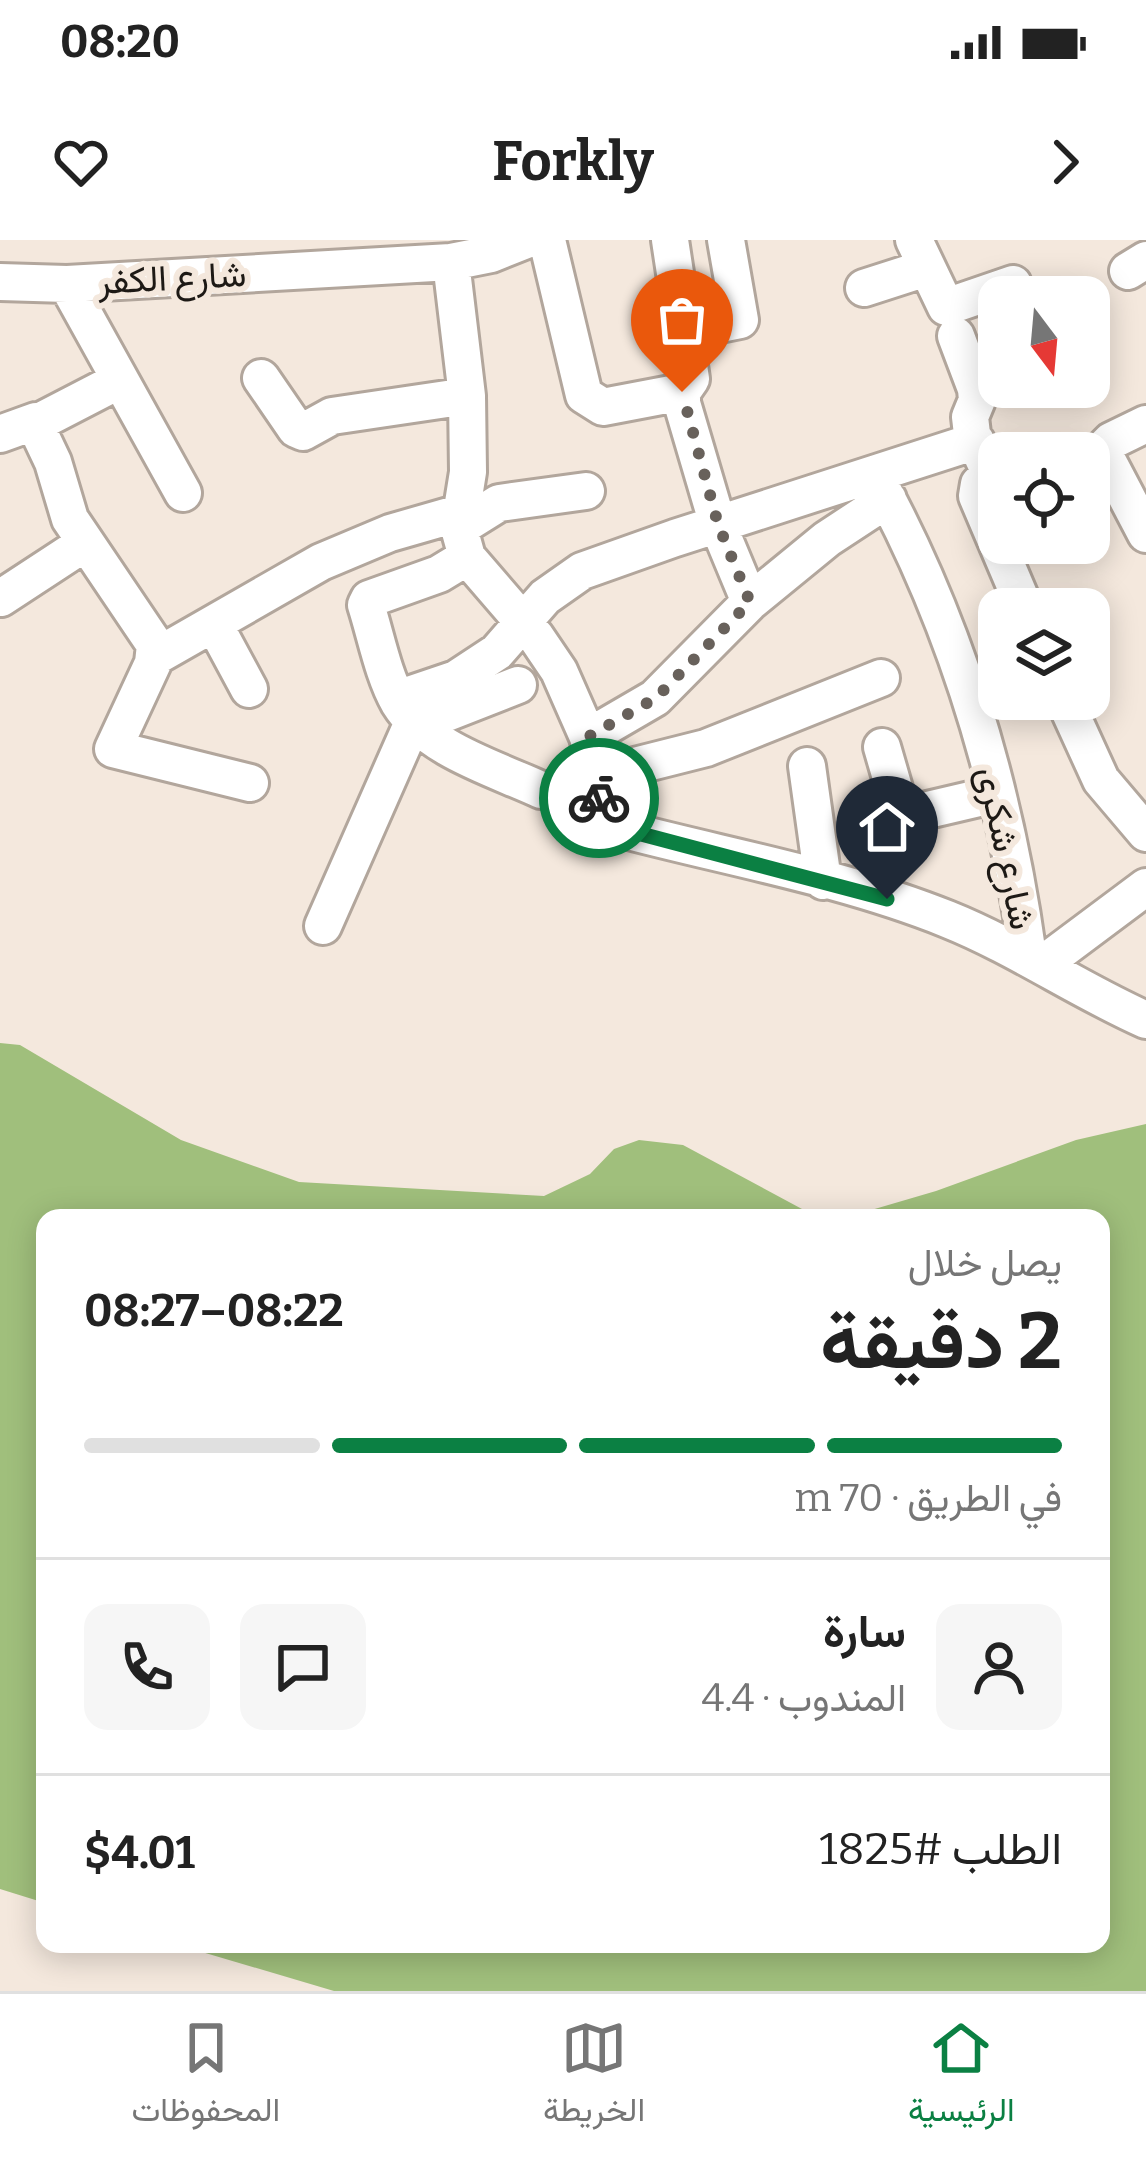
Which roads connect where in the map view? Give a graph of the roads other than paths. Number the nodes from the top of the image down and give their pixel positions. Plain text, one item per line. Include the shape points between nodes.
1 (526, 240) edge
2 (547, 240) edge
3 (670, 240) edge
4 (726, 240) edge
5 (920, 254) edge
6 (451, 262) junction
7 (34, 282) edge
8 (864, 288) dead end
9 (978, 297) edge
10 (685, 331) junction
11 (956, 336) dead end
12 (261, 378) dead end
13 (120, 380) junction
14 (682, 392) junction
15 (467, 396) junction
16 (36, 421) junction
17 (1146, 424) edge
18 (0, 434) edge
19 (976, 441) junction
20 (881, 486) junction
21 (586, 491) dead end
22 (183, 493) dead end
23 (718, 524) junction
24 (463, 532) junction
25 (1146, 533) edge
26 (85, 542) junction
27 (1016, 588) edge
28 (1, 598) edge
29 (750, 602) junction
30 (524, 623) junction
31 (214, 624) junction
32 (155, 657) junction
33 (881, 678) dead end
34 (518, 686) dead end
35 (249, 689) dead end
36 (409, 715) junction
37 (1074, 720) edge
38 (588, 737) junction
39 (882, 748) dead end
40 (807, 766) dead end
41 (595, 776) junction
42 (250, 783) dead end
43 (541, 790) dead end
44 (996, 794) junction
45 (1146, 832) edge
46 (823, 881) junction
47 (1146, 887) edge
48 (323, 926) dead end
49 (1035, 960) junction
50 (1146, 1020) edge

1 - 6 street, شارع الكفر
2 - 14 street via 584,394 603,406
3 - 10 street
4 - 10 street via 740,320
5 - 8 street
5 - 9 street via 948,308
6 - 7 street, شارع الكفر
6 - 15 street
7 - 13 street
10 - 14 street via 692,379
11 - 19 street via 976,389
12 - 15 street via 303,432 332,416
13 - 16 street
13 - 22 street
14 - 23 street
15 - 24 street
16 - 18 street
16 - 26 street
17 - 25 street via 1102,450
19 - 20 street
19 - 27 street via 990,472 977,496
20 - 23 street
20 - 29 street
20 - 44 street, شارع شكرى via 944,620
21 - 24 street via 499,503
23 - 29 street
23 - 30 street via 582,572
24 - 30 street
24 - 31 street via 390,533
24 - 36 street via 439,574 366,603
26 - 28 street
26 - 32 street via 152,640
29 - 38 street via 656,698
30 - 36 street
30 - 38 street via 550,654
31 - 32 street
31 - 35 street
32 - 42 street via 113,749
33 - 41 street via 706,748
34 - 36 street
36 - 43 street via 441,743
36 - 48 street
37 - 45 street via 1101,780
38 - 41 street
39 - 44 street via 902,816
40 - 46 street
41 - 46 street via 606,822
44 - 49 street, شارع شكرى
46 - 49 street via 947,919
47 - 49 street
49 - 50 street

